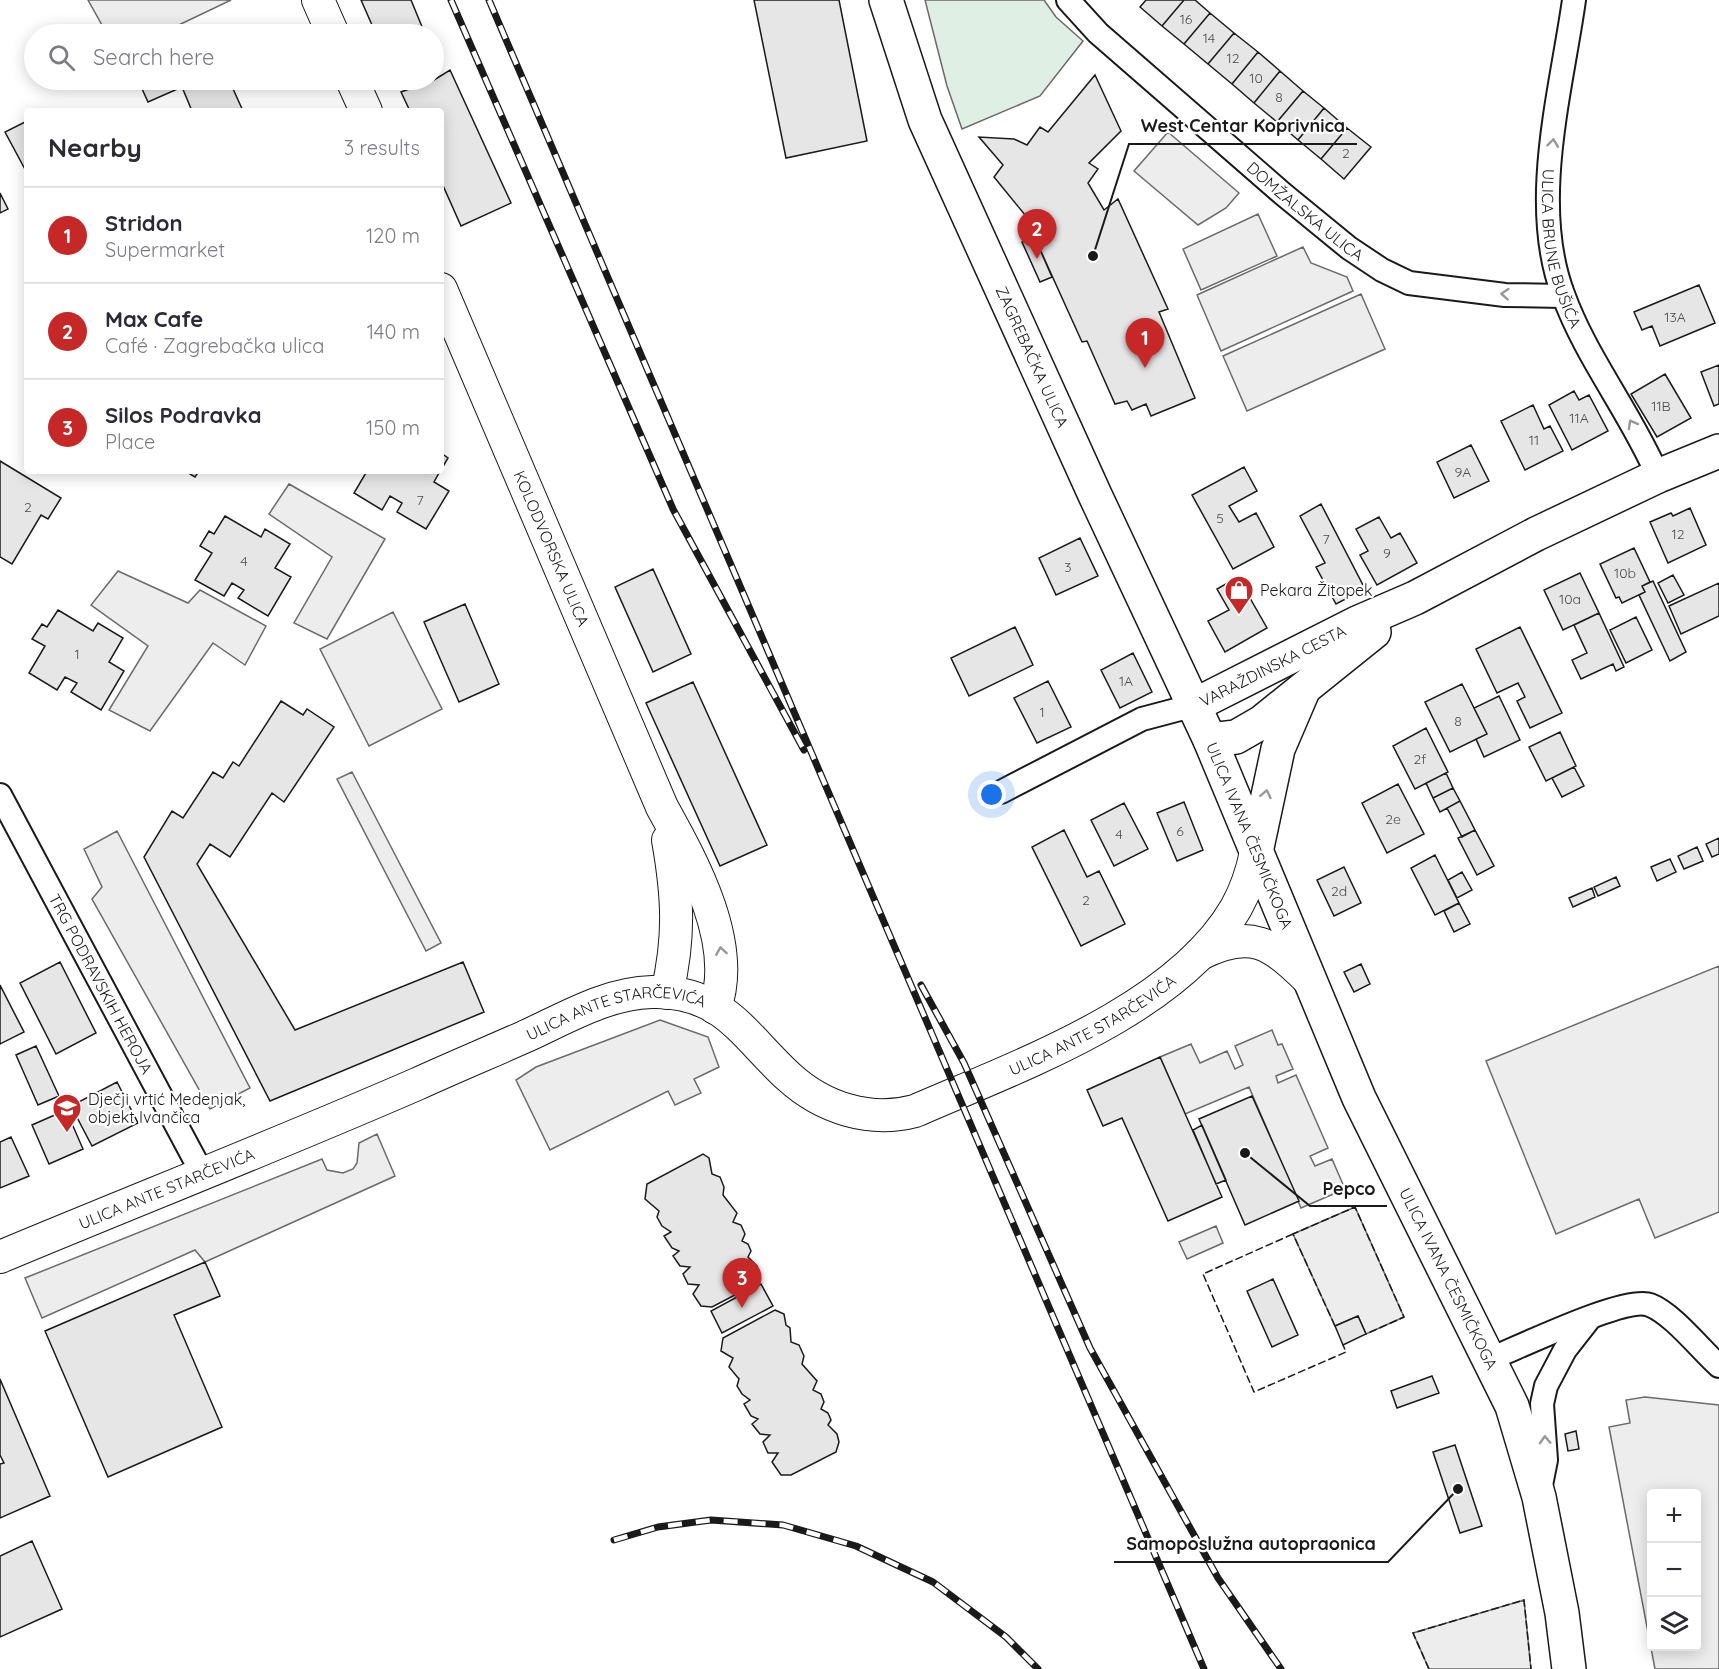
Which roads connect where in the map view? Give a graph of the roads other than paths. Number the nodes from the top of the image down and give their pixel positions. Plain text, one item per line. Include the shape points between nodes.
1 (318, 0) edge
2 (886, 0) edge
3 (1068, 0) edge
4 (1574, 0) edge
5 (329, 24) edge
6 (357, 90) edge
7 (365, 108) edge
8 (444, 296) edge
9 (1563, 296) junction
10 (1719, 451) edge
11 (1658, 476) junction
12 (1415, 598) junction
13 (1304, 688) junction
14 (1195, 705) junction
15 (1210, 740) junction
16 (1001, 792) dead end
17 (0, 795) edge
18 (662, 807) junction
19 (1256, 852) junction
20 (1197, 956) junction
21 (1309, 980) junction
22 (667, 993) junction
23 (715, 1008) junction
24 (202, 1173) junction
25 (0, 1257) edge
26 (1590, 1317) junction
27 (1490, 1359) junction
28 (1719, 1366) edge
29 (1539, 1497) junction
30 (1569, 1669) edge

1 - 5 main road
2 - 14 main road, ZAGREBAČKA ULICA via 925,120
9 -> 3 street, DOMŽALSKA ULICA via 1505,295 1409,283 1382,270 1283,194 1098,33
9 -> 4 street, ULICA BRUNE BUŠIĆA via 1555,271 1547,192
6 - 7 main road
8 - 18 main road, KOLODVORSKA ULICA
11 -> 9 street, ULICA BRUNE BUŠIĆA
10 - 11 main road, VARAŽDINSKA CESTA
11 - 12 main road, VARAŽDINSKA CESTA
12 - 13 main road, VARAŽDINSKA CESTA
12 - 14 main road, VARAŽDINSKA CESTA
13 - 15 main road, VARAŽDINSKA CESTA via 1248,731 1224,740
19 -> 13 main road via 1278,749
14 - 15 main road, ULICA IVANA ČESMIČKOGA
14 - 16 street, VARAŽDINSKA CESTA via 1142,719
15 - 19 main road, ULICA IVANA ČESMIČKOGA
17 - 24 street, TRG PODRAVSKIH HEROJA
18 - 22 main road, KOLODVORSKA ULICA via 674,874 677,923 676,956
23 -> 18 main road, KOLODVORSKA ULICA via 723,979 719,940 700,886
19 - 20 main road, ULICA ANTE STARČEVIĆA via 1251,875 1235,909
19 - 21 main road, ULICA IVANA ČESMIČKOGA
20 - 21 main road, ULICA ANTE STARČEVIĆA via 1231,941 1256,942 1278,951
20 - 23 main road, ULICA ANTE STARČEVIĆA via 1157,990 1090,1031 925,1107 897,1116 876,1117 820,1099 789,1077 747,1031
21 - 27 main road, ULICA IVANA ČESMIČKOGA via 1359,1098
22 - 23 main road, ULICA ANTE STARČEVIĆA
22 - 24 main road, ULICA ANTE STARČEVIĆA via 629,995 599,1003
24 - 25 main road, ULICA ANTE STARČEVIĆA
26 - 27 street
26 - 28 street via 1631,1304 1648,1304
29 -> 26 street via 1546,1460 1542,1404 1546,1386 1565,1350
27 - 29 main road, ULICA IVANA ČESMIČKOGA via 1512,1406
29 - 30 main road, ULICA IVANA ČESMIČKOGA

